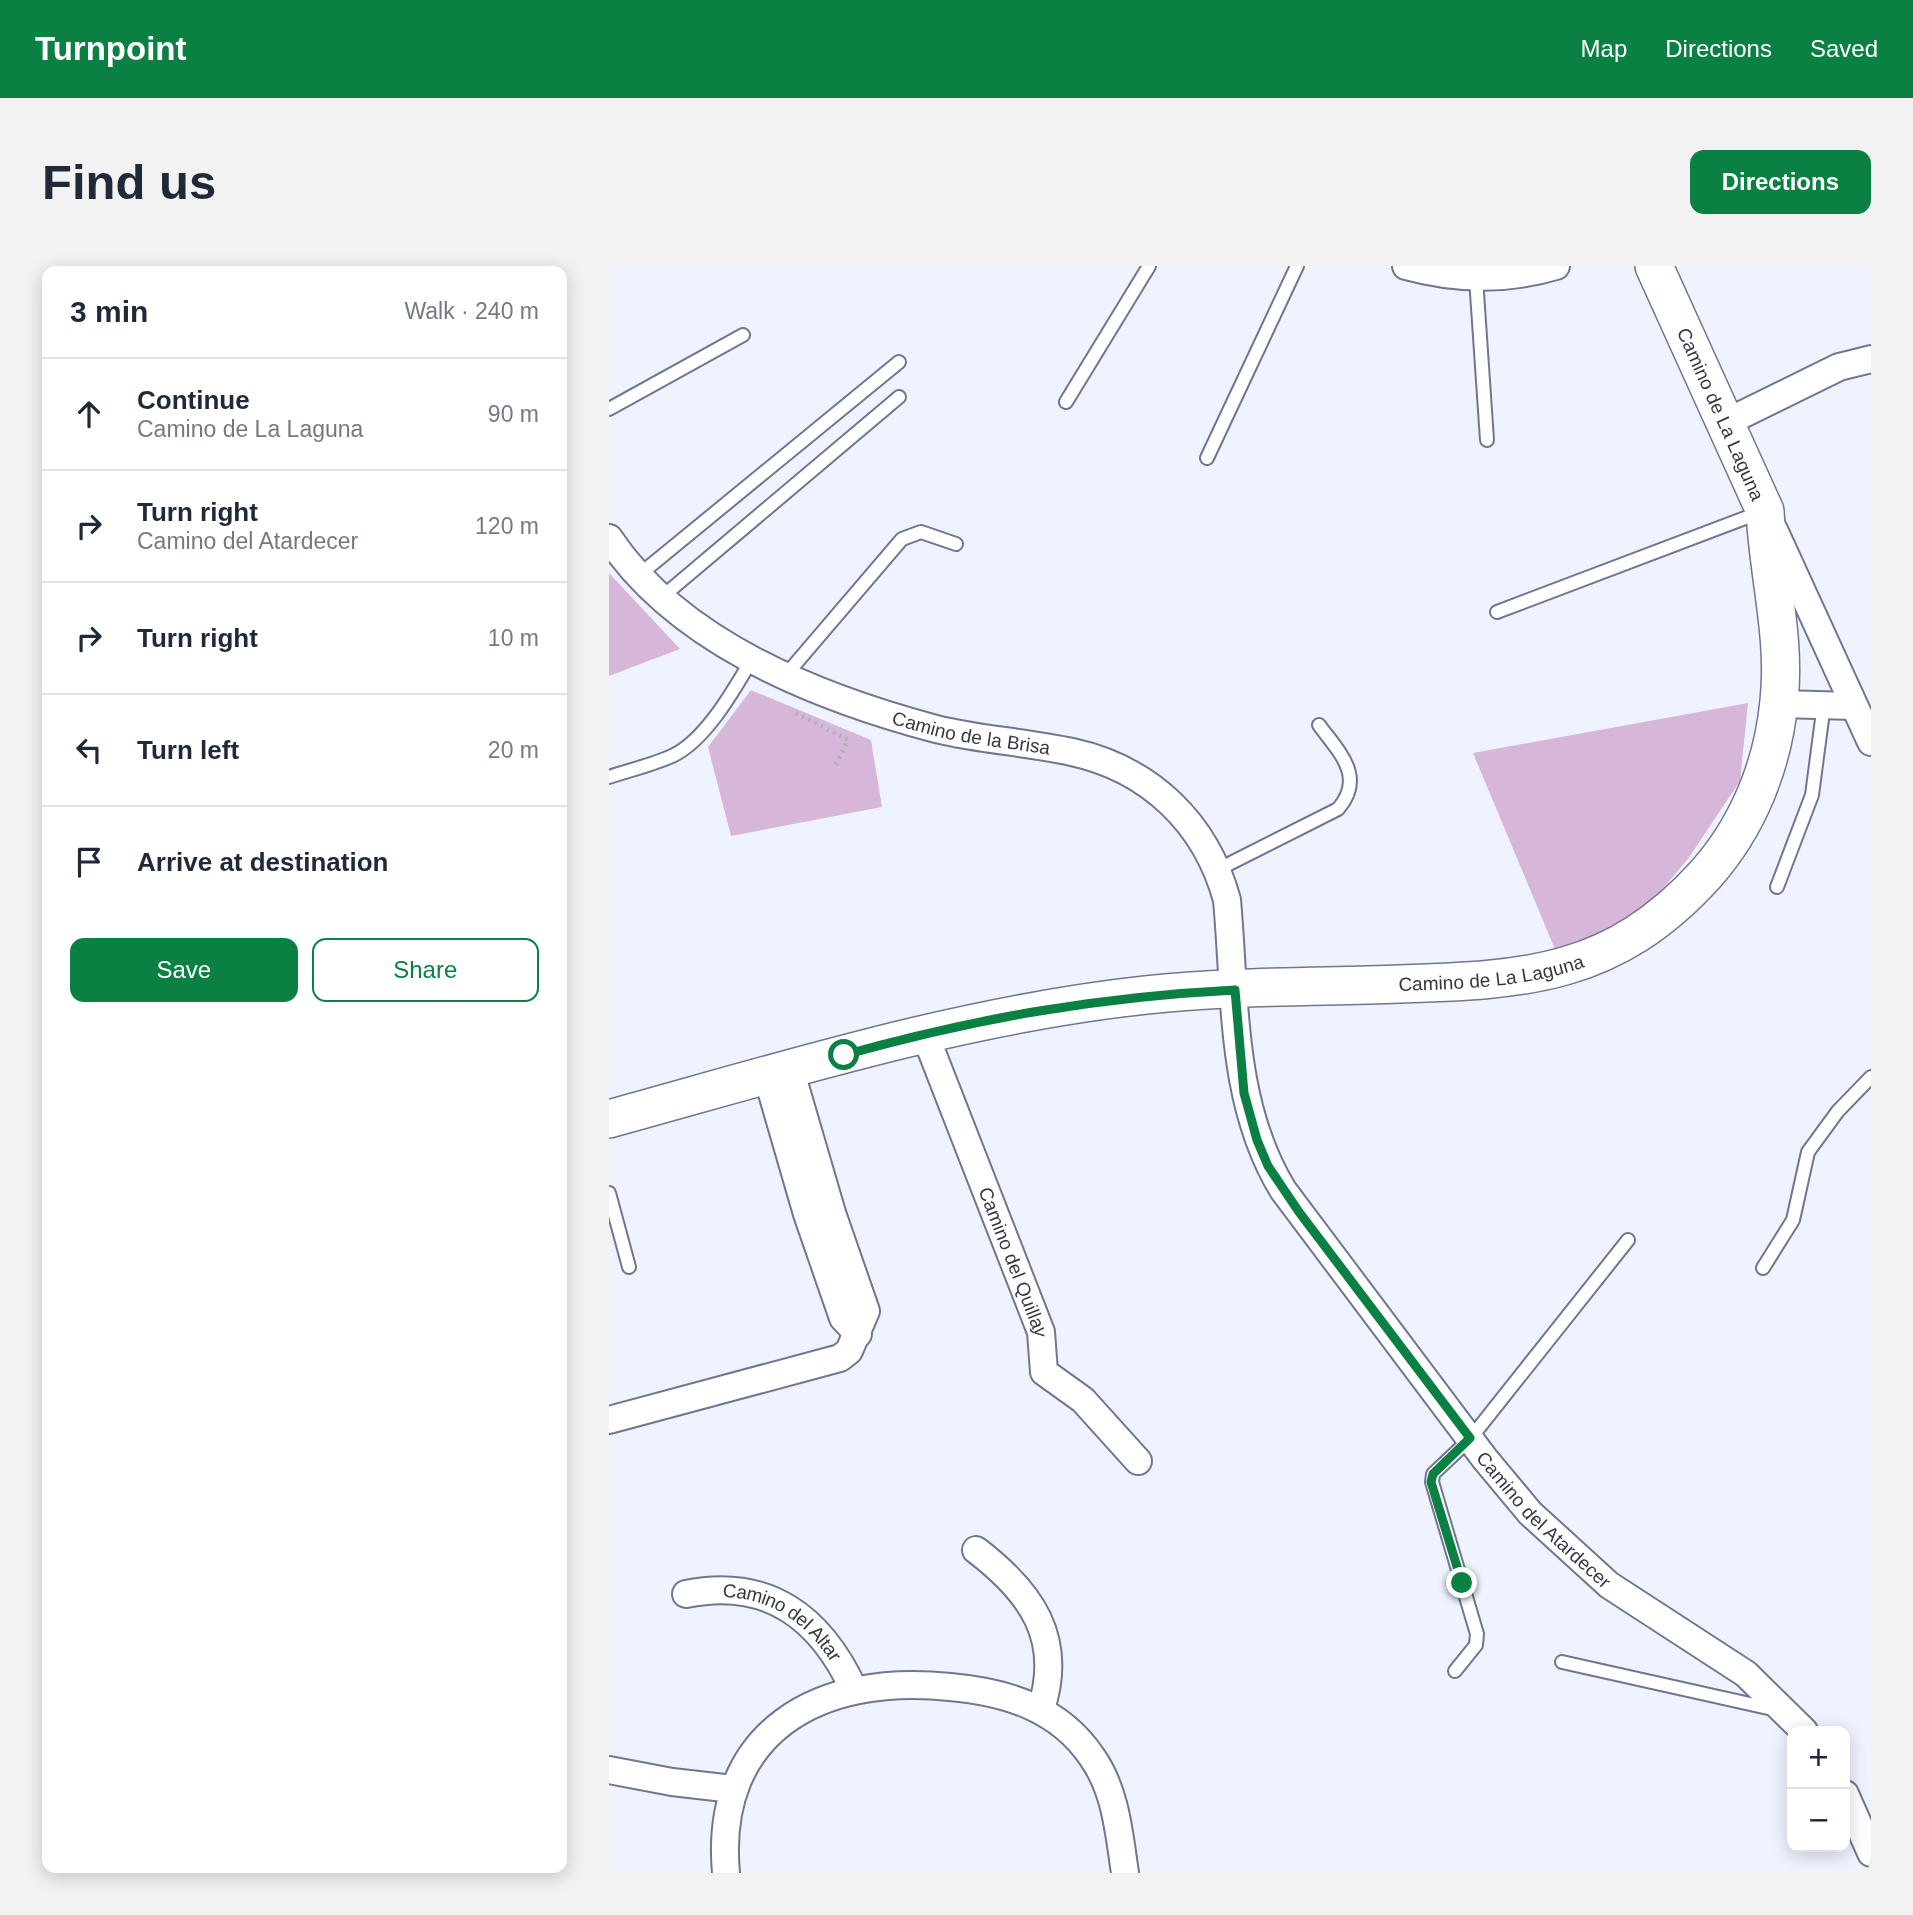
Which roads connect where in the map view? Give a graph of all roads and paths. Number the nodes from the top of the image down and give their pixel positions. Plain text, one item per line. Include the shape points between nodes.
1 (1149, 266) edge
2 (1297, 266) edge
3 (1406, 266) edge
4 (1556, 266) edge
5 (1658, 268) edge
6 (1476, 278) junction
7 (743, 335) dead end
8 (1871, 359) edge
9 (899, 362) dead end
10 (899, 397) dead end
11 (1066, 402) dead end
12 (609, 409) edge
13 (1725, 423) junction
14 (1487, 440) dead end
15 (1207, 458) dead end
16 (1765, 511) junction
17 (609, 538) edge
18 (956, 544) dead end
19 (639, 575) junction
20 (662, 597) junction
21 (1497, 612) dead end
22 (752, 659) junction
23 (785, 676) junction
24 (1779, 704) junction
25 (1824, 704) junction
26 (1854, 706) junction
27 (792, 711) dead end
28 (1319, 725) dead end
29 (1871, 742) edge
30 (835, 766) dead end
31 (609, 776) edge
32 (1217, 870) junction
33 (1777, 887) dead end
34 (1235, 990) junction
35 (925, 1032) junction
36 (778, 1072) junction
37 (1871, 1077) edge
38 (609, 1119) edge
39 (609, 1193) edge
40 (1628, 1240) dead end
41 (628, 1267) dead end
42 (1763, 1268) dead end
43 (609, 1420) edge
44 (1470, 1438) junction
45 (1138, 1461) dead end
46 (976, 1549) dead end
47 (687, 1594) dead end
48 (1562, 1662) dead end
49 (1455, 1671) dead end
50 (854, 1690) junction
51 (1041, 1709) junction
52 (1796, 1722) edge
53 (609, 1770) edge
54 (733, 1788) junction
55 (1850, 1805) edge
56 (1871, 1853) edge
57 (726, 1873) edge
58 (1125, 1873) edge

1 - 11 lane
2 - 15 lane
3 - 6 street
4 - 6 street via 1517,276
5 - 13 street, Camino de La Laguna
6 - 14 lane
7 - 12 lane
8 - 13 street via 1839,367
9 - 19 lane
10 - 20 lane
13 - 16 street, Camino de La Laguna
16 - 21 lane
16 - 24 street, Camino de La Laguna via 1780,647
16 - 26 street
17 - 19 street, Camino de la Brisa
18 - 23 lane via 921,532 902,539
19 - 20 street, Camino de la Brisa
20 - 22 street, Camino de la Brisa
22 - 23 street, Camino de la Brisa
22 - 31 lane via 729,699 675,756
23 - 32 street, Camino de la Brisa via 844,701 938,729 1069,751 1114,765 1173,804 1202,840
24 - 25 street
24 - 34 street, Camino de La Laguna via 1761,783 1731,841 1691,890 1612,948 1548,972 1512,979
25 - 26 street
25 - 33 lane via 1812,795
26 - 29 street
27 - 30 path via 848,740
28 - 32 lane via 1346,761 1349,797 1338,809
32 - 34 street, Camino de la Brisa via 1227,900
34 - 35 street, Camino de La Laguna via 1089,1002
34 - 44 street, Camino del Atardecer via 1244,1093 1268,1166
35 - 36 street, Camino de La Laguna
35 - 45 street, Camino del Quillay via 1041,1332 1044,1372 1083,1400
36 - 38 street, Camino de La Laguna
36 - 43 street via 832,1250 866,1311 858,1334 840,1358
37 - 42 lane via 1808,1153 1794,1220
39 - 41 lane
40 - 44 lane
44 - 49 lane via 1433,1474 1431,1482 1477,1634 1476,1645
44 - 52 street, Camino del Atardecer via 1530,1513 1582,1562 1638,1605 1737,1667
46 - 51 street via 1016,1584 1041,1625 1050,1668
47 - 50 street, Camino del Altar via 724,1589 762,1595 779,1603 818,1632
48 - 52 lane
50 - 51 street, Camino del Altar via 943,1686 986,1692
50 - 54 street, Camino del Altar via 818,1701 781,1723 752,1755
51 - 58 street, Camino del Altar via 1077,1738 1102,1773 1116,1811
53 - 54 street
54 - 57 street, Camino del Altar via 724,1830
55 - 56 street

